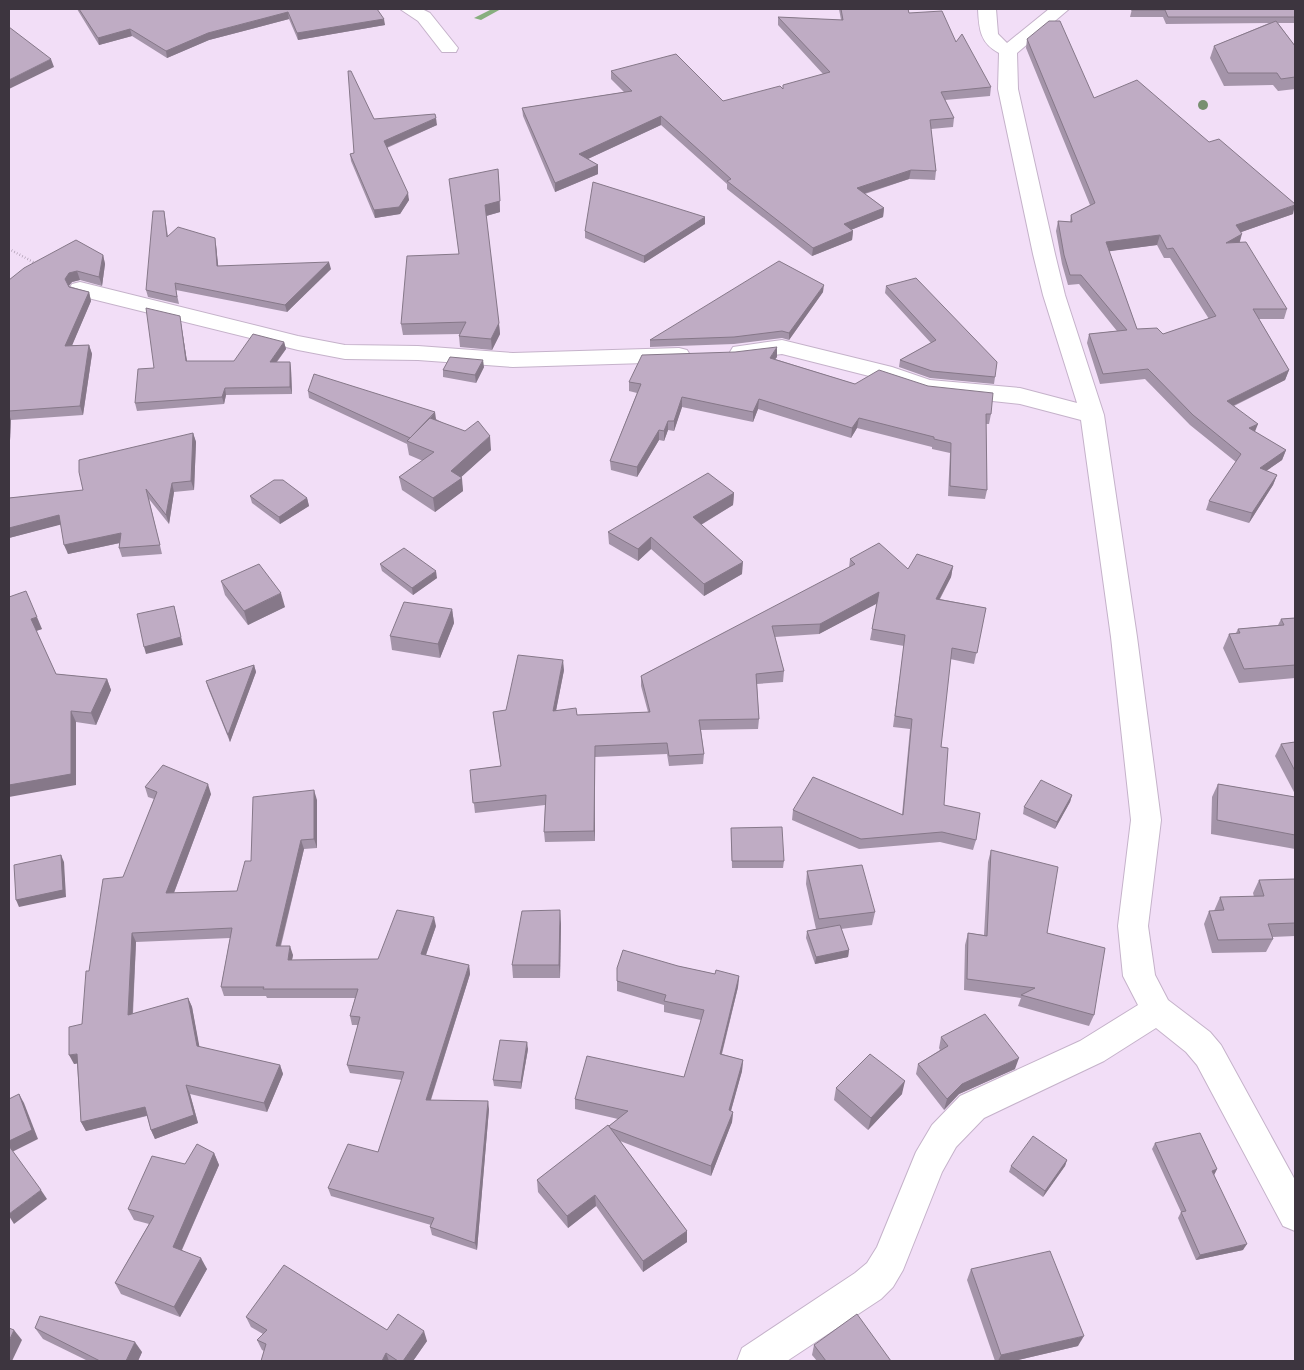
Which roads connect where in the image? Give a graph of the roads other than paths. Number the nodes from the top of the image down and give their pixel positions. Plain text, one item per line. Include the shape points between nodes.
1 (409, 9) edge
2 (987, 9) edge
3 (1060, 9) edge
4 (449, 48) dead end
5 (1008, 51) junction
6 (80, 289) edge
7 (1092, 415) junction
8 (1157, 1010) junction
9 (1295, 1214) edge
10 (755, 1361) edge

1 - 4 street via 424,17
2 - 5 street via 989,37
3 - 5 street
5 - 7 street via 1008,89 1044,254
6 - 7 street via 346,352 513,360 714,354 782,347 927,386 1020,396
7 - 8 street via 1146,820 1133,926 1134,947 1139,976
8 - 9 street via 1198,1042 1209,1055
8 - 10 street via 1092,1051 972,1107 944,1136 928,1163 880,1275

